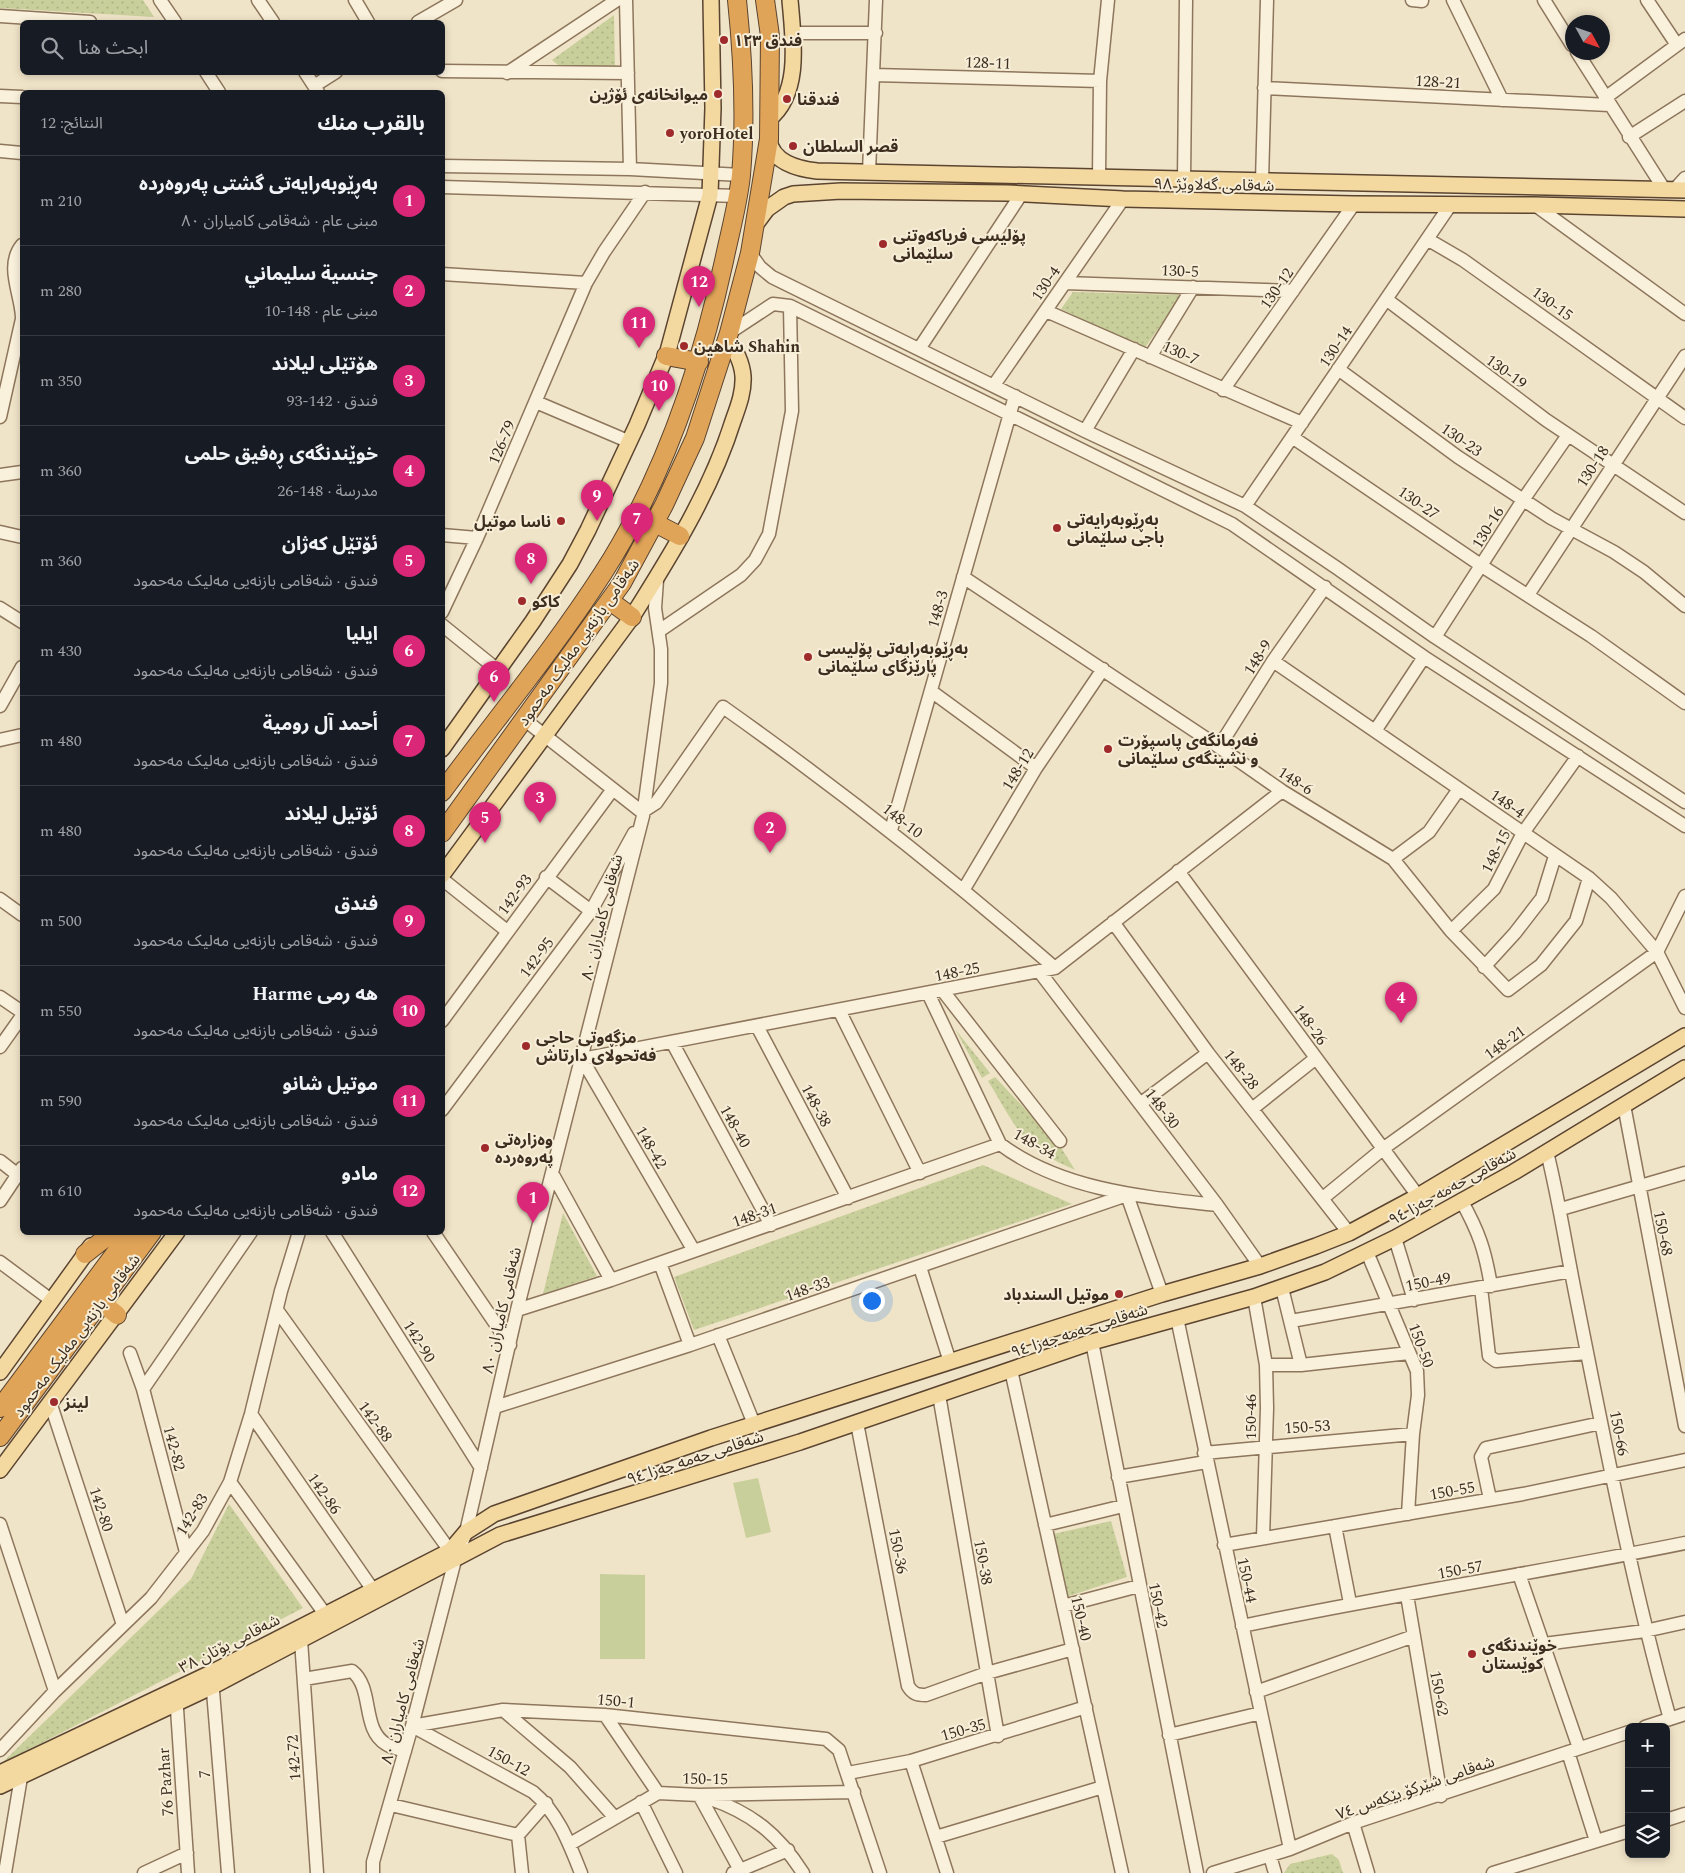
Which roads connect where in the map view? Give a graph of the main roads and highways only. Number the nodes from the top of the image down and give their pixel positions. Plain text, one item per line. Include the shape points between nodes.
1 (711, 0) edge
2 (737, 0) edge
3 (765, 0) edge
4 (790, 0) edge
5 (769, 119) junction
6 (769, 139) junction
7 (1010, 175) junction
8 (1212, 180) junction
9 (1675, 190) edge
10 (1014, 193) junction
11 (1206, 201) junction
12 (1684, 210) edge
13 (755, 225) junction
14 (729, 336) junction
15 (666, 356) junction
16 (699, 362) junction
17 (655, 523) junction
18 (680, 536) junction
19 (604, 571) junction
20 (622, 583) junction
21 (586, 598) junction
22 (607, 605) junction
23 (632, 617) junction
24 (445, 745) edge
25 (445, 788) edge
26 (445, 829) edge
27 (445, 873) edge
28 (1685, 1036) edge
29 (1685, 1068) edge
30 (99, 1235) edge
31 (109, 1235) edge
32 (129, 1235) edge
33 (150, 1235) edge
34 (175, 1235) edge
35 (1316, 1246) junction
36 (85, 1254) junction
37 (1325, 1272) junction
38 (101, 1302) junction
39 (117, 1315) junction
40 (1, 1369) edge
41 (0, 1408) edge
42 (0, 1437) edge
43 (0, 1470) edge
44 (466, 1532) joint
45 (453, 1556) junction
46 (212, 1680) junction
47 (176, 1697) junction
48 (1, 1773) edge

1 - 15 main road via 713,174
2 - 16 highway, شەقامی بازنەیی مەلیک مەحمود via 744,128 741,175 709,329
3 - 5 highway, شەقامی بازنەیی مەلیک مەحمود via 770,36
4 - 5 main road via 793,33 789,91 784,103
5 - 6 highway, شەقامی بازنەیی مەلیک مەحمود
6 - 7 main road, شەقامی گەلاوێژ ٩٨ via 777,156 795,167 817,171
6 - 13 highway, شەقامی بازنەیی مەلیک مەحمود
7 - 8 main road, شەقامی گەلاوێژ ٩٨
7 - 10 main road via 1003,183
8 - 9 main road, شەقامی گەلاوێژ ٩٨
8 - 11 main road via 1215,190
10 - 11 main road, شەقامی گەلاوێژ ٩٨
10 - 13 main road, شەقامی گەلاوێژ ٩٨ via 841,191 793,194 775,203
11 - 12 main road, شەقامی گەلاوێژ ٩٨ via 1535,204
13 - 14 highway, شەقامی بازنەیی مەلیک مەحمود
14 - 17 highway, شەقامی بازنەیی مەلیک مەحمود via 695,438
14 - 18 main road via 741,369 741,397 712,478
15 - 16 highway
15 - 24 main road via 630,442 570,564
16 - 19 highway, شەقامی بازنەیی مەلیک مەحمود via 659,468
17 - 18 highway
17 - 20 highway, شەقامی بازنەیی مەلیک مەحمود
18 - 23 main road
19 - 20 highway via 611,579
19 - 21 highway, شەقامی بازنەیی مەلیک مەحمود
20 - 22 highway, شەقامی بازنەیی مەلیک مەحمود
21 - 22 highway
21 - 25 highway, شەقامی بازنەیی مەلیک مەحمود
22 - 23 highway
22 - 26 highway, شەقامی بازنەیی مەلیک مەحمود
23 - 27 main road
28 - 35 main road, شەقامی حەمە جەزا ٩٤ via 1418,1196
29 - 37 main road, شەقامی حەمە جەزا ٩٤ via 1547,1152 1395,1238
30 - 36 main road
31 - 36 highway
32 - 41 highway, شەقامی بازنەیی مەلیک مەحمود
33 - 38 highway, شەقامی بازنەیی مەلیک مەحمود
34 - 39 main road
35 - 37 main road
35 - 44 main road, شەقامی حەمە جەزا ٩٤ via 754,1424 494,1514
36 - 40 main road
37 - 45 main road, شەقامی حەمە جەزا ٩٤ via 1254,1297 1092,1342 857,1423 500,1535
38 - 39 highway
38 - 42 highway, شەقامی بازنەیی مەلیک مەحمود
39 - 43 main road
44 - 45 main road, شەقامی بۆتان ٣٨
45 - 46 main road, شەقامی بۆتان ٣٨ via 301,1640
45 - 46 main road, شەقامی بۆتان ٣٨ via 325,1614
46 - 47 main road, شەقامی بۆتان ٣٨
47 - 48 main road, شەقامی بۆتان ٣٨
47 - 48 main road, شەقامی بۆتان ٣٨ via 21,1777

